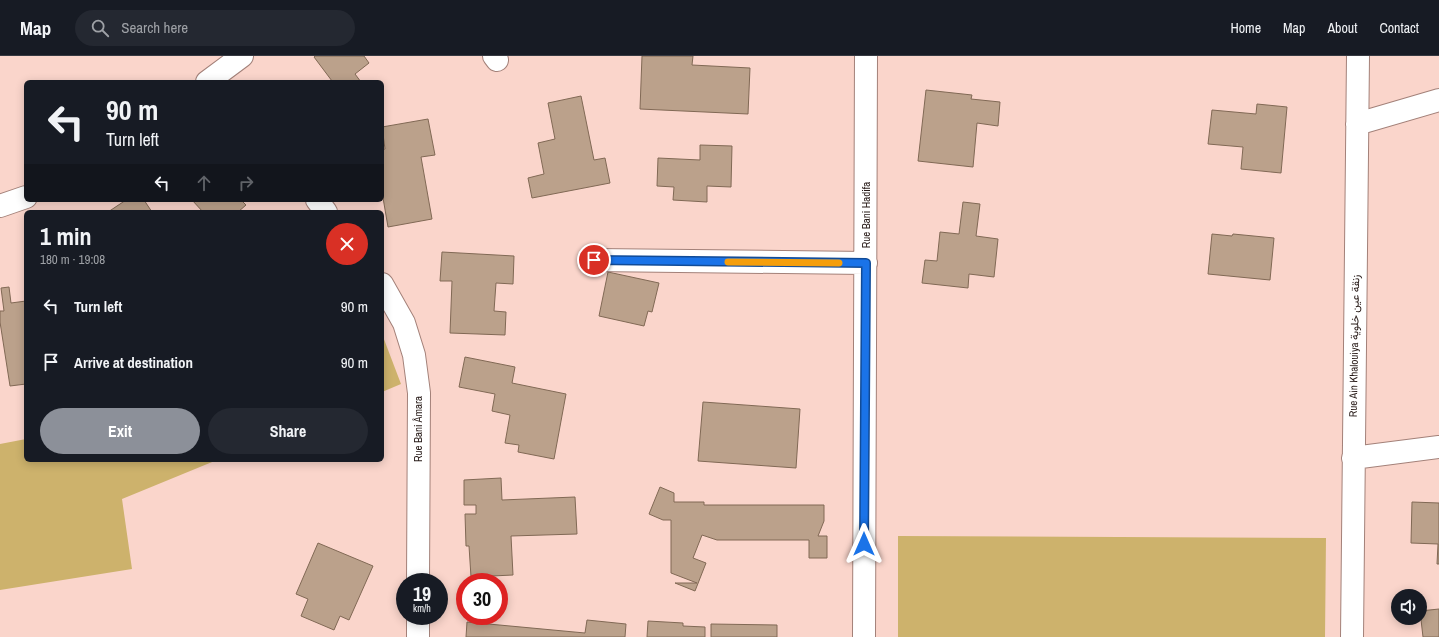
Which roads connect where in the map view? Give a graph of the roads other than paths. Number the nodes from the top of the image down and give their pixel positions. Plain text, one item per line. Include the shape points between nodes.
1 (242, 56) edge
2 (866, 56) edge
3 (1358, 56) edge
4 (217, 79) edge
5 (1439, 100) edge
6 (1357, 124) junction
7 (24, 199) edge
8 (0, 206) edge
9 (594, 260) dead end
10 (866, 263) junction
11 (384, 288) edge
12 (1439, 447) edge
13 (1353, 458) junction
14 (418, 573) edge
15 (418, 625) edge
16 (418, 637) edge
17 (864, 637) edge
18 (1352, 637) edge

1 - 4 street
2 - 10 street, Rue Bani Hadifa
3 - 6 street, Rue Ain Khalouiya زنقة عين خلوية
5 - 6 street
6 - 13 street, Rue Ain Khalouiya زنقة عين خلوية
7 - 8 street
9 - 10 street
10 - 17 street, Rue Bani Hadifa
11 - 14 street, Rue Bani Âmara via 404,323 414,355 418,385
12 - 13 street
13 - 18 street, Rue Ain Khalouiya زنقة عين خلوية
15 - 16 street

